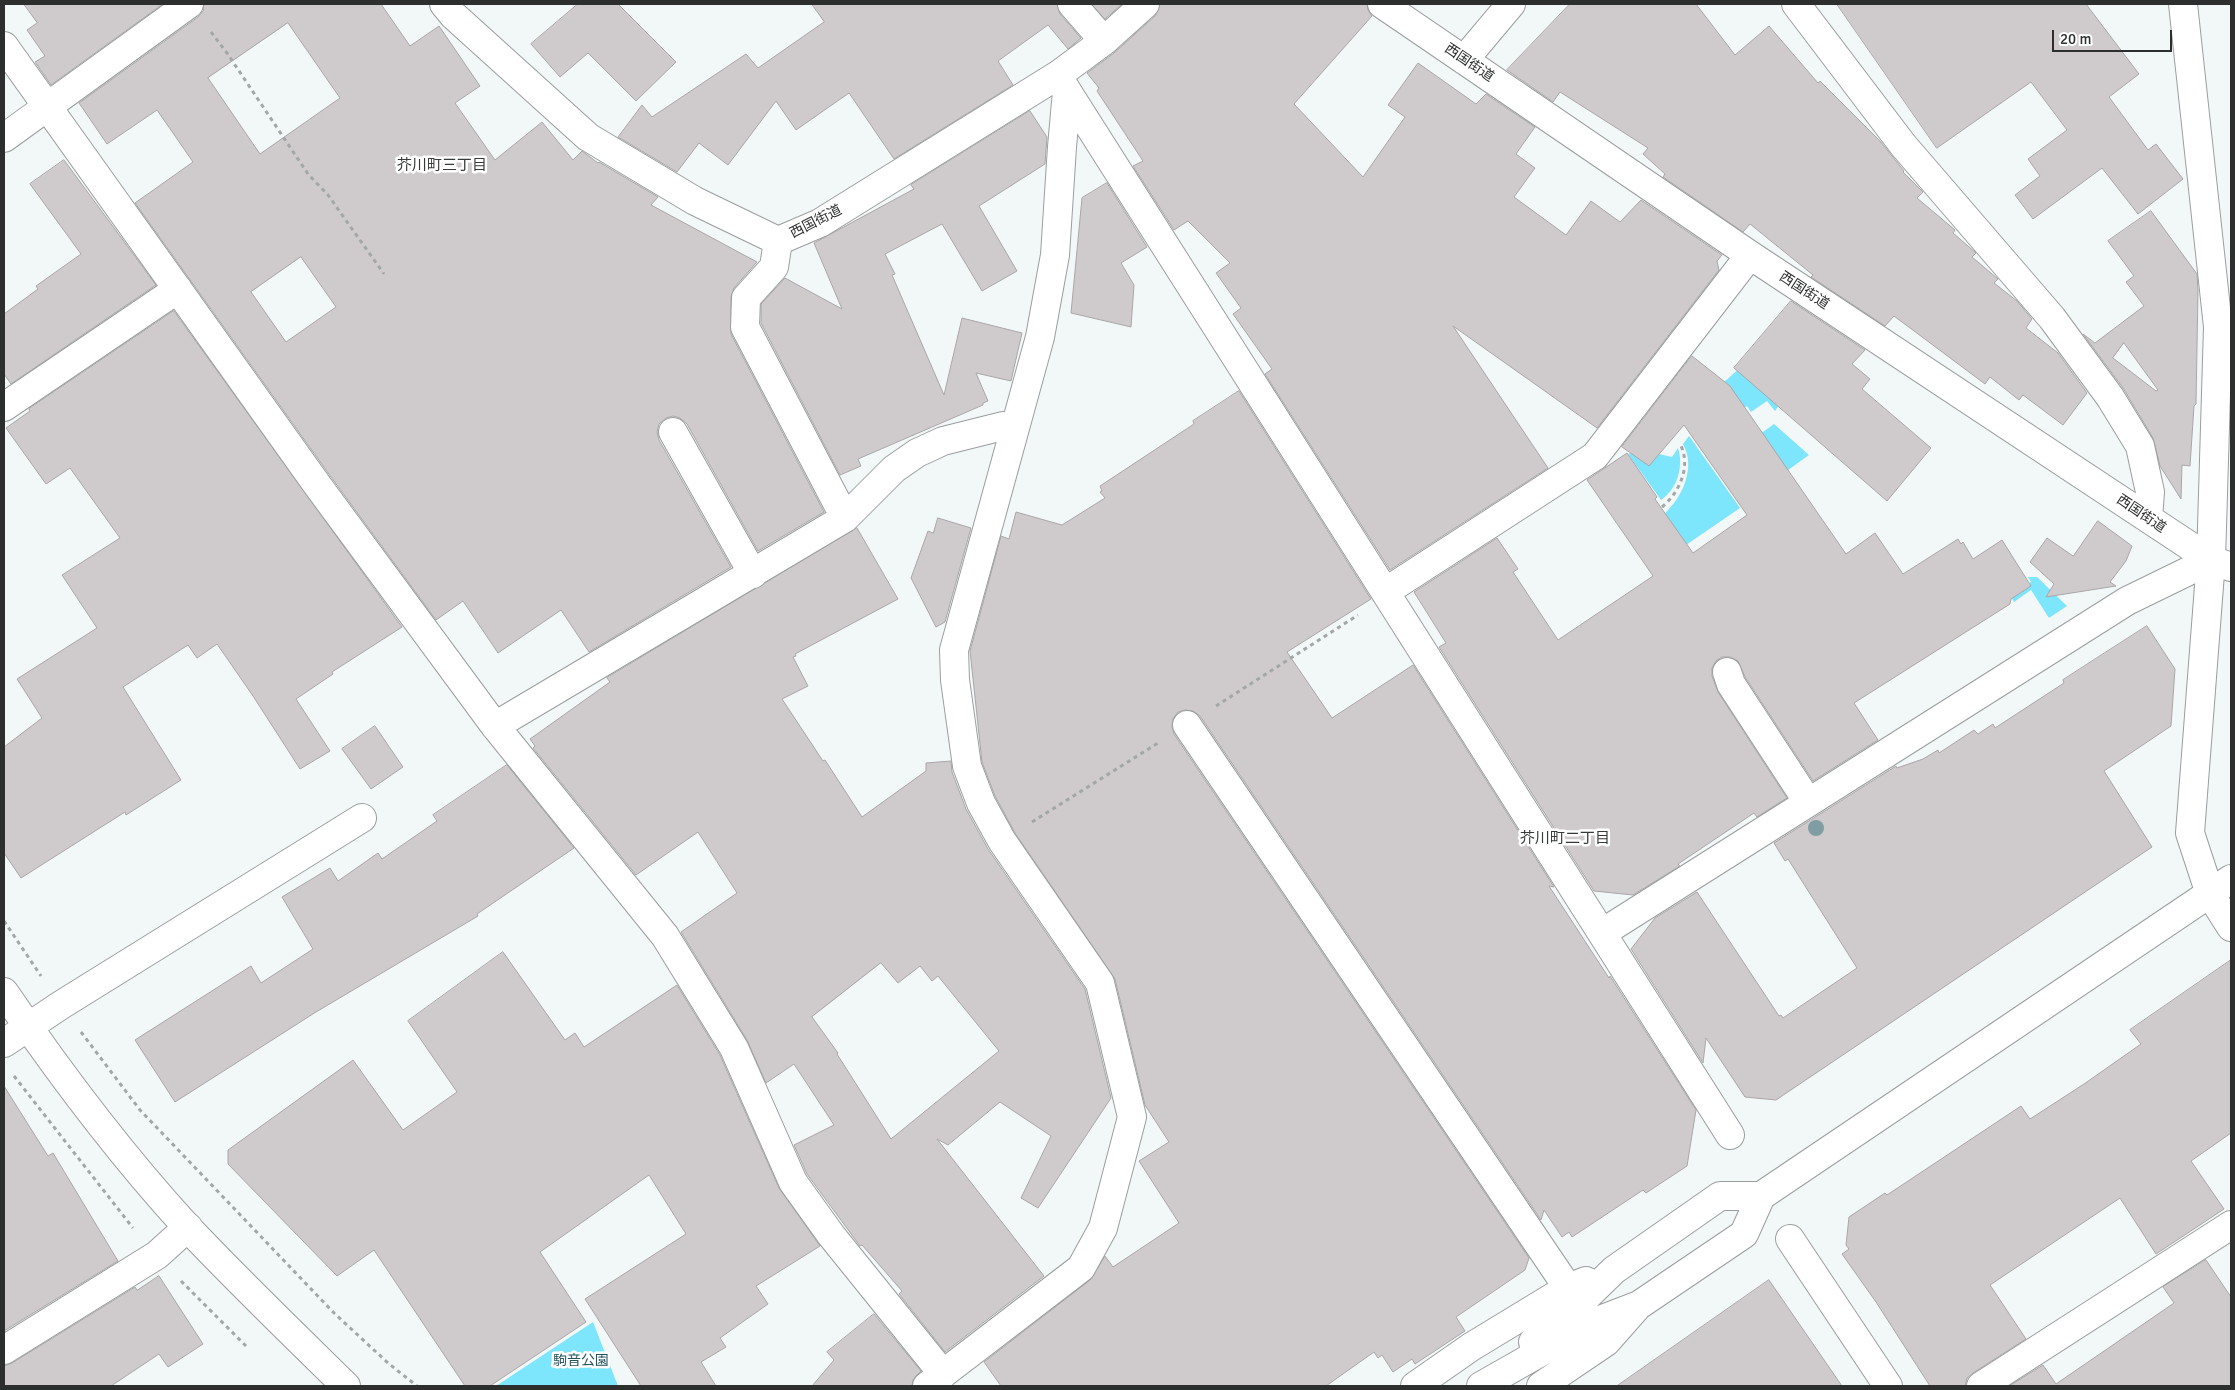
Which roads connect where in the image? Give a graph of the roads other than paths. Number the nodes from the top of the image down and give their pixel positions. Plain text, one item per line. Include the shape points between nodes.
1 (189, 4) edge
2 (1072, 4) edge
3 (1145, 4) edge
4 (1382, 4) edge
5 (1511, 4) edge
6 (1796, 4) edge
7 (2182, 4) edge
8 (456, 8) edge
9 (1104, 41) junction
10 (4, 46) edge
11 (1464, 60) junction
12 (1063, 83) junction
13 (47, 107) junction
14 (4, 138) edge
15 (778, 241) junction
16 (1750, 255) junction
17 (178, 289) junction
18 (4, 407) edge
19 (1015, 428) junction
20 (673, 432) dead end
21 (845, 518) junction
22 (2148, 518) junction
23 (2221, 564) edge
24 (753, 574) junction
25 (1385, 592) junction
26 (1727, 672) dead end
27 (1187, 724) dead end
28 (495, 726) junction
29 (1808, 802) junction
30 (362, 818) dead end
31 (2221, 887) edge
32 (2231, 927) edge
33 (1602, 933) junction
34 (4, 992) edge
35 (28, 1027) junction
36 (4, 1043) edge
37 (1730, 1135) dead end
38 (1761, 1196) junction
39 (2231, 1225) edge
40 (188, 1227) junction
41 (1790, 1239) dead end
42 (1614, 1270) junction
43 (1568, 1288) junction
44 (1639, 1305) junction
45 (4, 1350) edge
46 (935, 1380) edge
47 (346, 1386) edge
48 (1415, 1386) edge
49 (1480, 1386) edge
50 (1541, 1386) edge
51 (1888, 1386) edge
52 (1981, 1386) edge

1 - 13 street
2 - 9 street
3 - 9 street, 西国街道
4 - 11 street, 西国街道
5 - 11 street
6 - 22 street via 1903,145 2052,318 2110,397 2140,446 2150,492
7 - 23 street via 2218,327
8 - 15 street, 西国街道 via 588,137 695,201
9 - 12 street, 西国街道
10 - 13 street
11 - 16 street, 西国街道
12 - 15 street, 西国街道 via 820,223
12 - 19 street via 1055,255 1040,338
12 - 25 street
13 - 14 street
13 - 17 street
15 - 21 street via 774,267 746,298 745,327
16 - 22 street, 西国街道
16 - 25 street via 1594,456
17 - 18 street
17 - 28 street
19 - 21 street via 1003,426 943,441 917,453 894,469
19 - 46 street via 954,650 967,766 981,803 1002,841 1100,983 1132,1117 1104,1228 1081,1268
20 - 24 street
21 - 24 street
22 - 23 street, 西国街道
23 - 29 street via 2127,601
23 - 31 street via 2190,833
24 - 28 street
25 - 33 street
26 - 29 street via 1731,684
27 - 43 street
28 - 46 street via 664,936 734,1048 793,1182
29 - 33 street
30 - 35 street via 60,1004
31 - 32 street
31 - 38 street
33 - 37 street
34 - 35 street
35 - 36 street
35 - 40 street via 118,1147
38 - 42 street via 1720,1196
38 - 44 street via 1744,1234
39 - 52 street
40 - 45 street via 157,1255
40 - 47 street
41 - 51 street
42 - 43 street
42 - 49 street via 1579,1304
43 - 48 street
44 - 49 street via 1592,1323
44 - 50 street via 1606,1342

